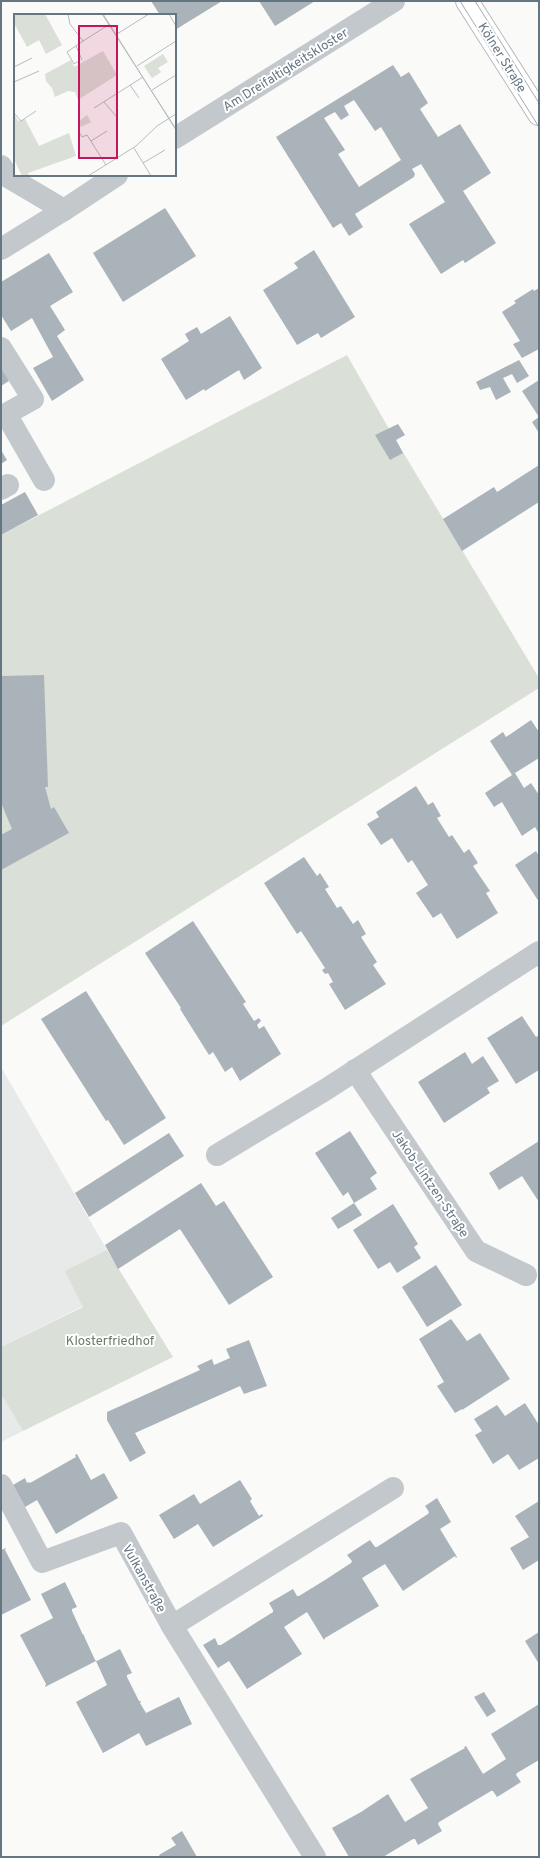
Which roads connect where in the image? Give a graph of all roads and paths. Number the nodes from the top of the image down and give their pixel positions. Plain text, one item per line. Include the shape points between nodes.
1 (394, 1) edge
2 (468, 1) edge
3 (539, 112) edge
4 (176, 137) edge
5 (1, 166) edge
6 (115, 176) edge
7 (64, 210) junction
8 (1, 249) edge
9 (1, 348) edge
10 (44, 480) dead end
11 (539, 952) edge
12 (355, 1070) junction
13 (216, 1155) dead end
14 (526, 1275) dead end
15 (1, 1485) edge
16 (393, 1488) dead end
17 (172, 1626) junction
18 (315, 1857) edge

1 - 4 street, Am Dreifaltigkeitskloster
2 - 3 main road, Kölner Straße
5 - 7 street via 8,177
6 - 7 street
7 - 8 street
9 - 10 street via 32,399 6,414
11 - 12 street
12 - 13 street
12 - 14 street, Jakob-Lintzen-Straße via 476,1251
15 - 17 street, Vulkanstraße via 42,1562 121,1533
16 - 17 street, Vulkanstraße
17 - 18 street, Vulkanstraße

